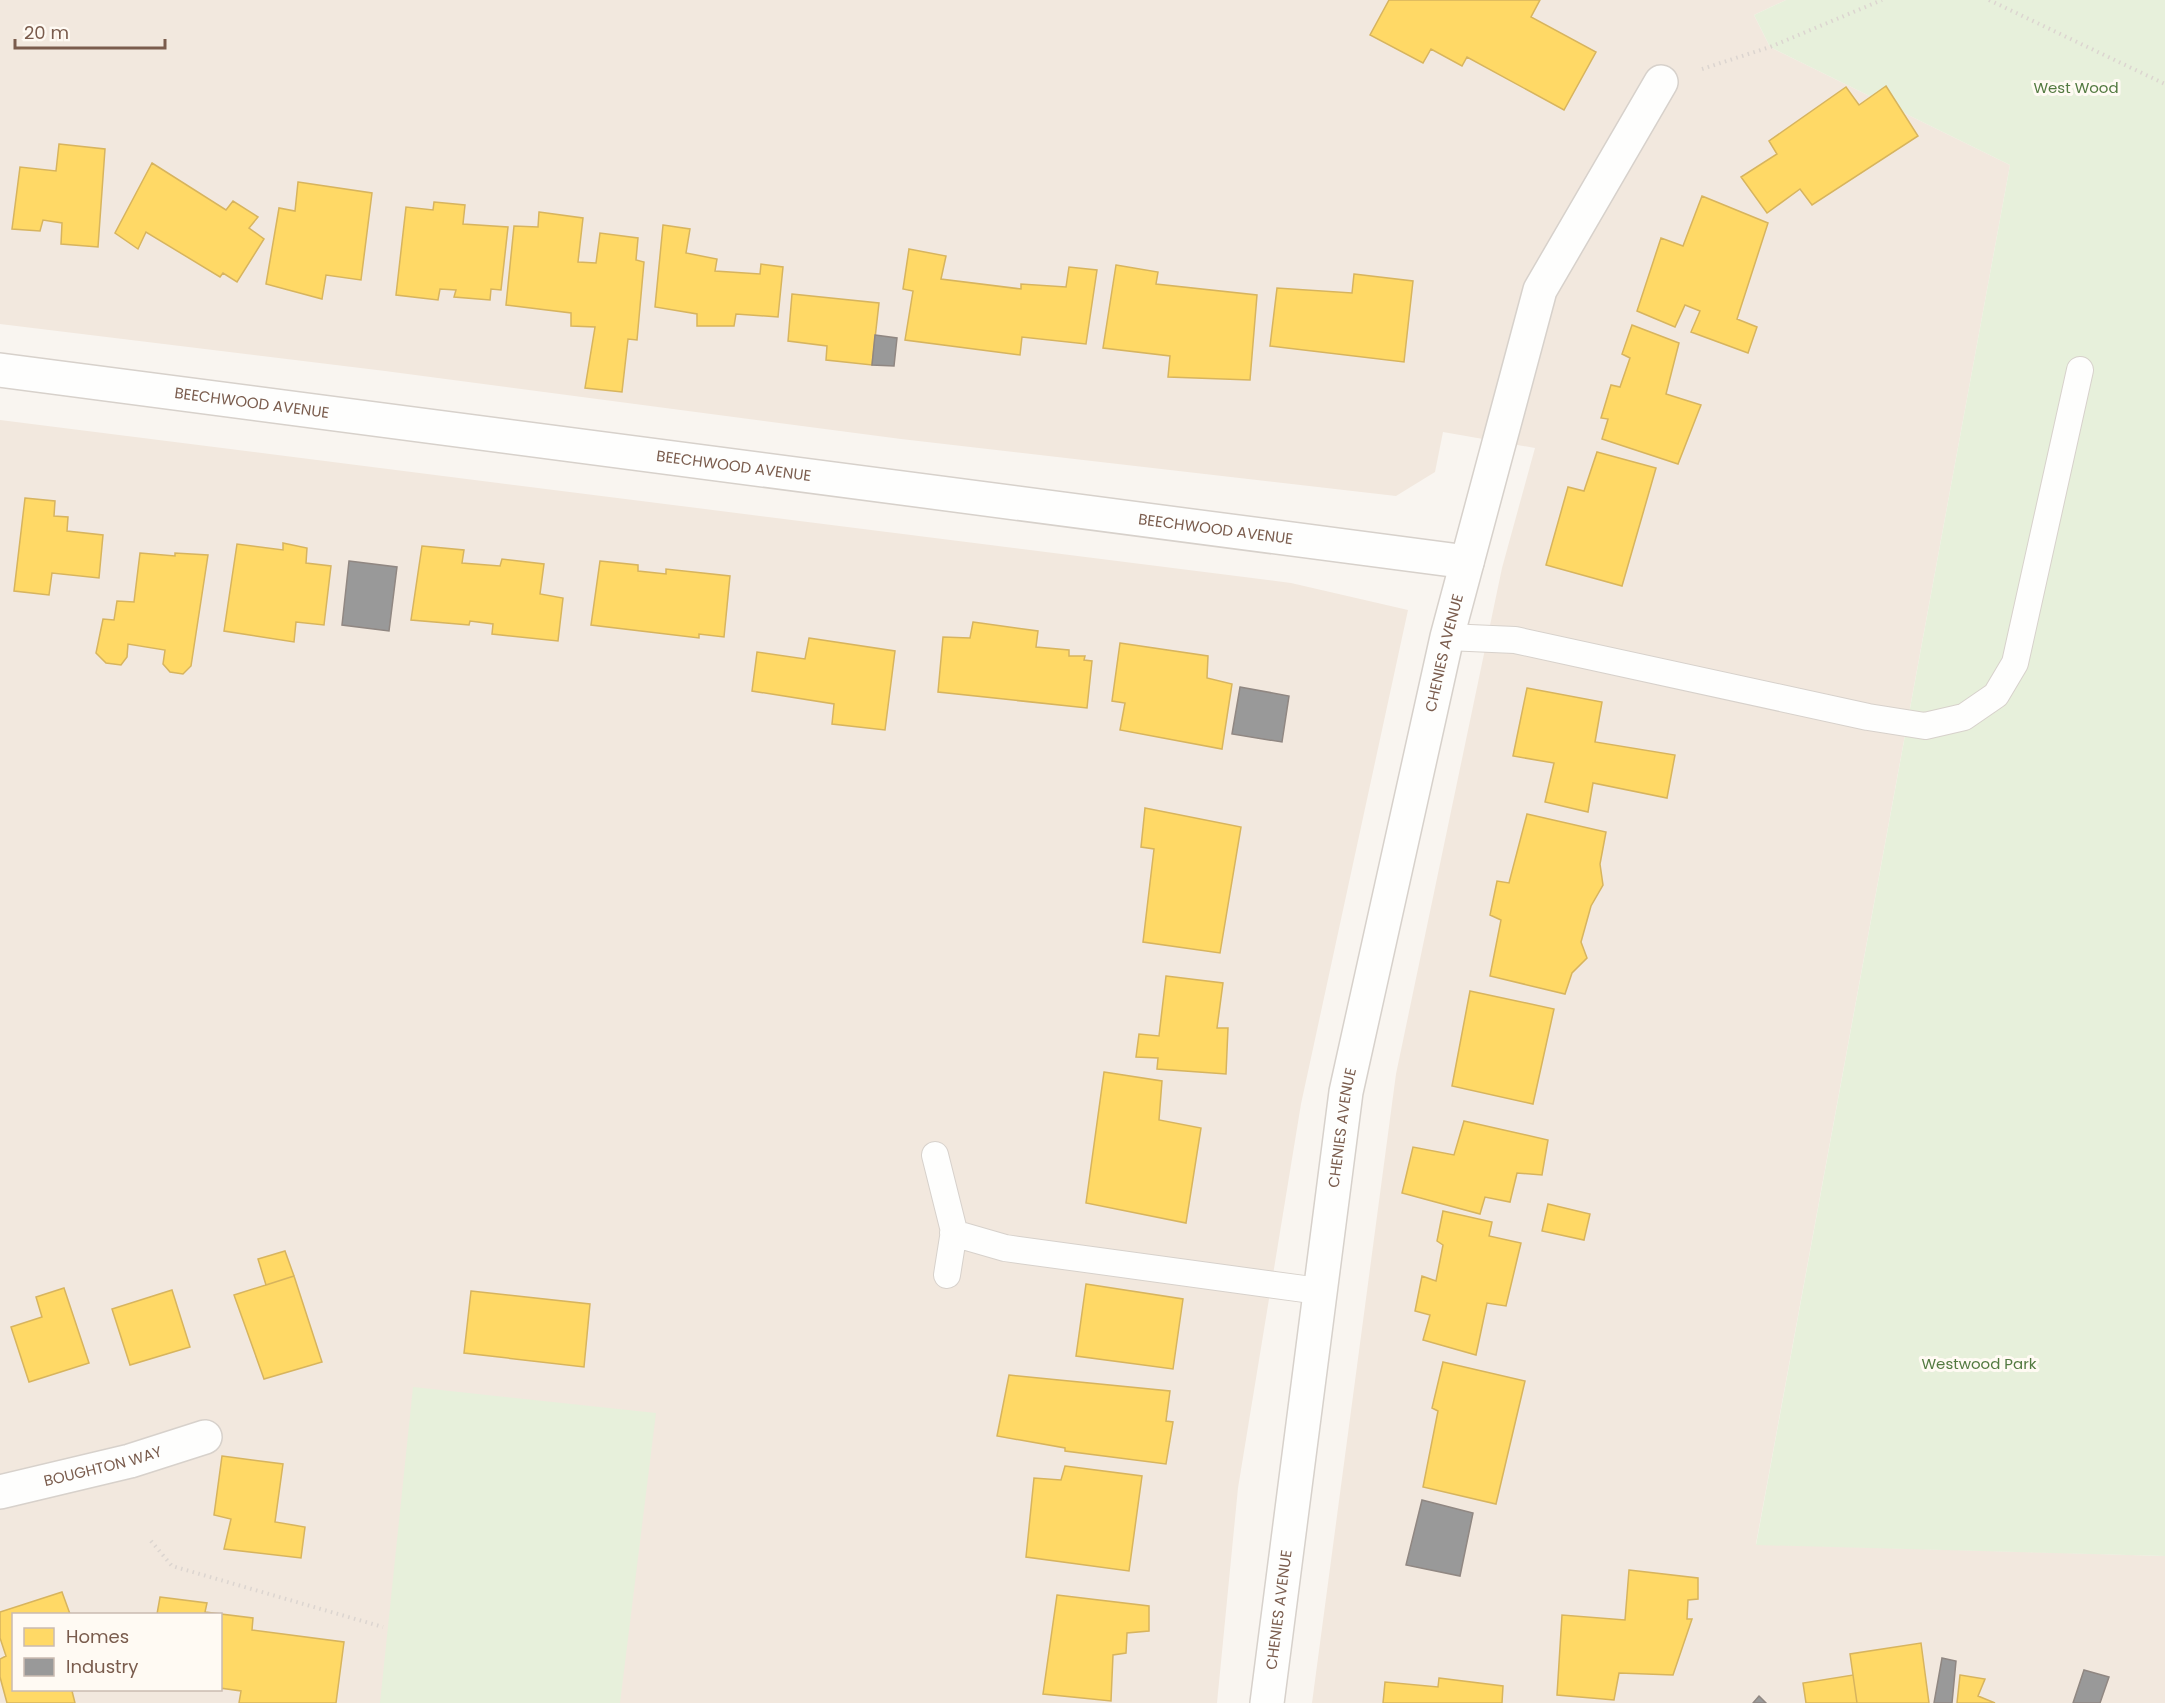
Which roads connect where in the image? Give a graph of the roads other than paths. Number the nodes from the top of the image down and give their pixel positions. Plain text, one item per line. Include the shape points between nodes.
1 (1661, 82) road end
2 (0, 370) edge
3 (2080, 370) dead end
4 (1467, 562) junction
5 (1446, 637) junction
6 (934, 1155) dead end
7 (953, 1233) junction
8 (947, 1275) dead end
9 (1319, 1291) junction
10 (205, 1437) dead end
11 (0, 1492) edge
12 (1267, 1703) edge

1 - 4 street, CHENIES AVENUE via 1540,290
2 - 4 street, BEECHWOOD AVENUE
3 - 5 lane via 2015,663 1996,695 1964,717 1925,726 1879,719 1515,640
4 - 5 street, CHENIES AVENUE
5 - 9 street, CHENIES AVENUE via 1346,1092
6 - 7 lane
7 - 8 lane
7 - 9 lane via 1005,1248
9 - 12 street, CHENIES AVENUE
10 - 11 street, BOUGHTON WAY via 130,1461

